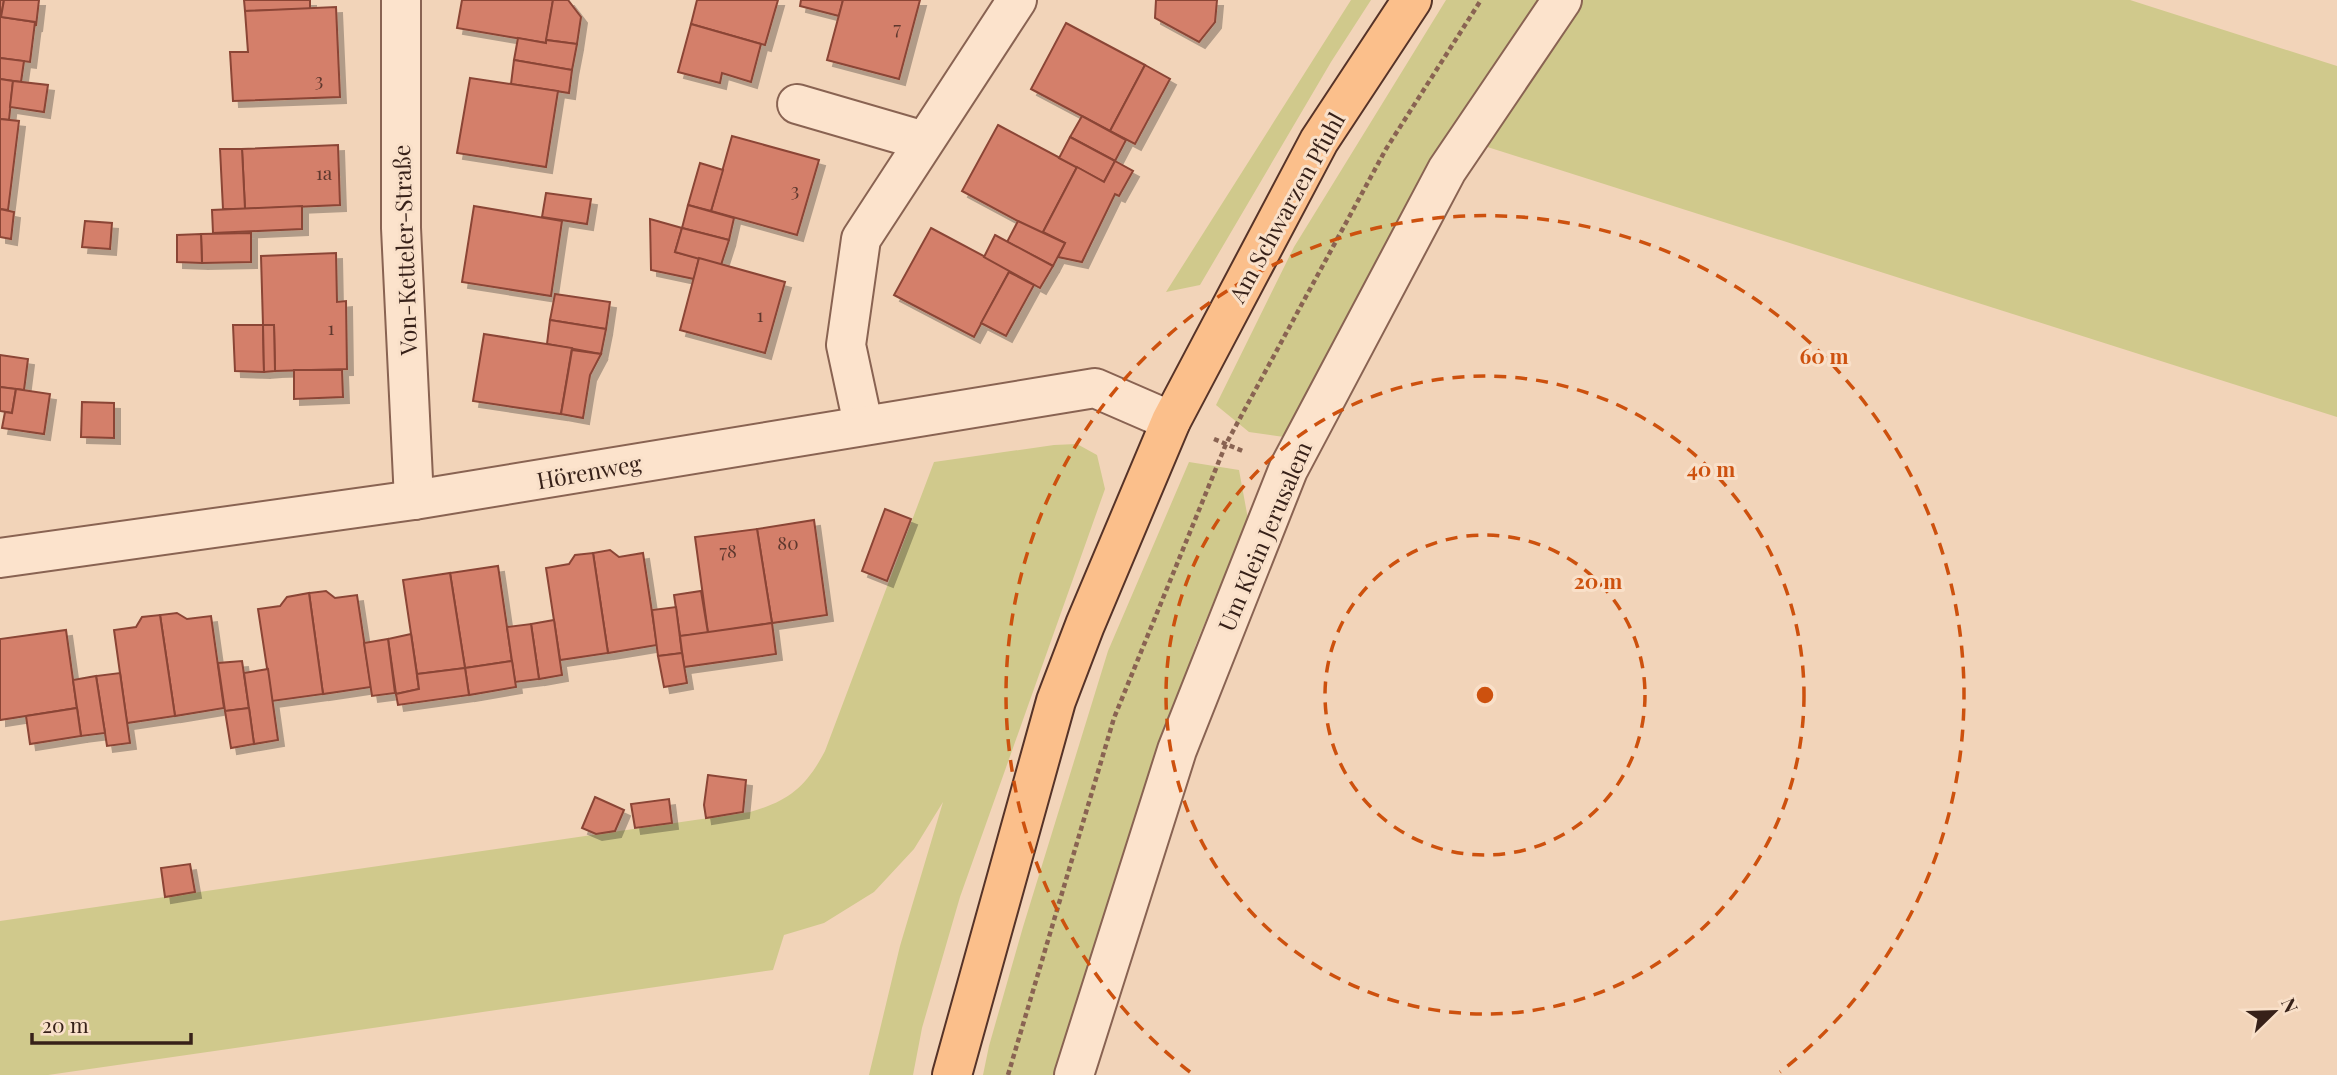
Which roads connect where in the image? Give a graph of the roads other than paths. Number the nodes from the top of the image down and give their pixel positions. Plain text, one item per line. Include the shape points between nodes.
1 (401, 0) edge
2 (1017, 0) edge
3 (1412, 0) edge
4 (1562, 0) edge
5 (797, 104) dead end
6 (925, 141) junction
7 (1171, 421) junction
8 (863, 424) junction
9 (414, 500) junction
10 (0, 558) edge
11 (952, 1075) edge
12 (1074, 1075) edge

1 - 9 street, Von-Ketteler-Straße via 401,228
2 - 6 street
3 - 7 main road, Am Schwarzen Pfuhl via 1319,141
4 - 12 street, Um Klein Jerusalem via 1447,170 1288,470 1177,750
5 - 6 street
6 - 8 street via 861,239 846,345
7 - 8 street, Hörenweg via 1095,387
7 - 11 main road, Am Schwarzen Pfuhl via 1056,701
8 - 9 street, Hörenweg
9 - 10 street, Hörenweg

